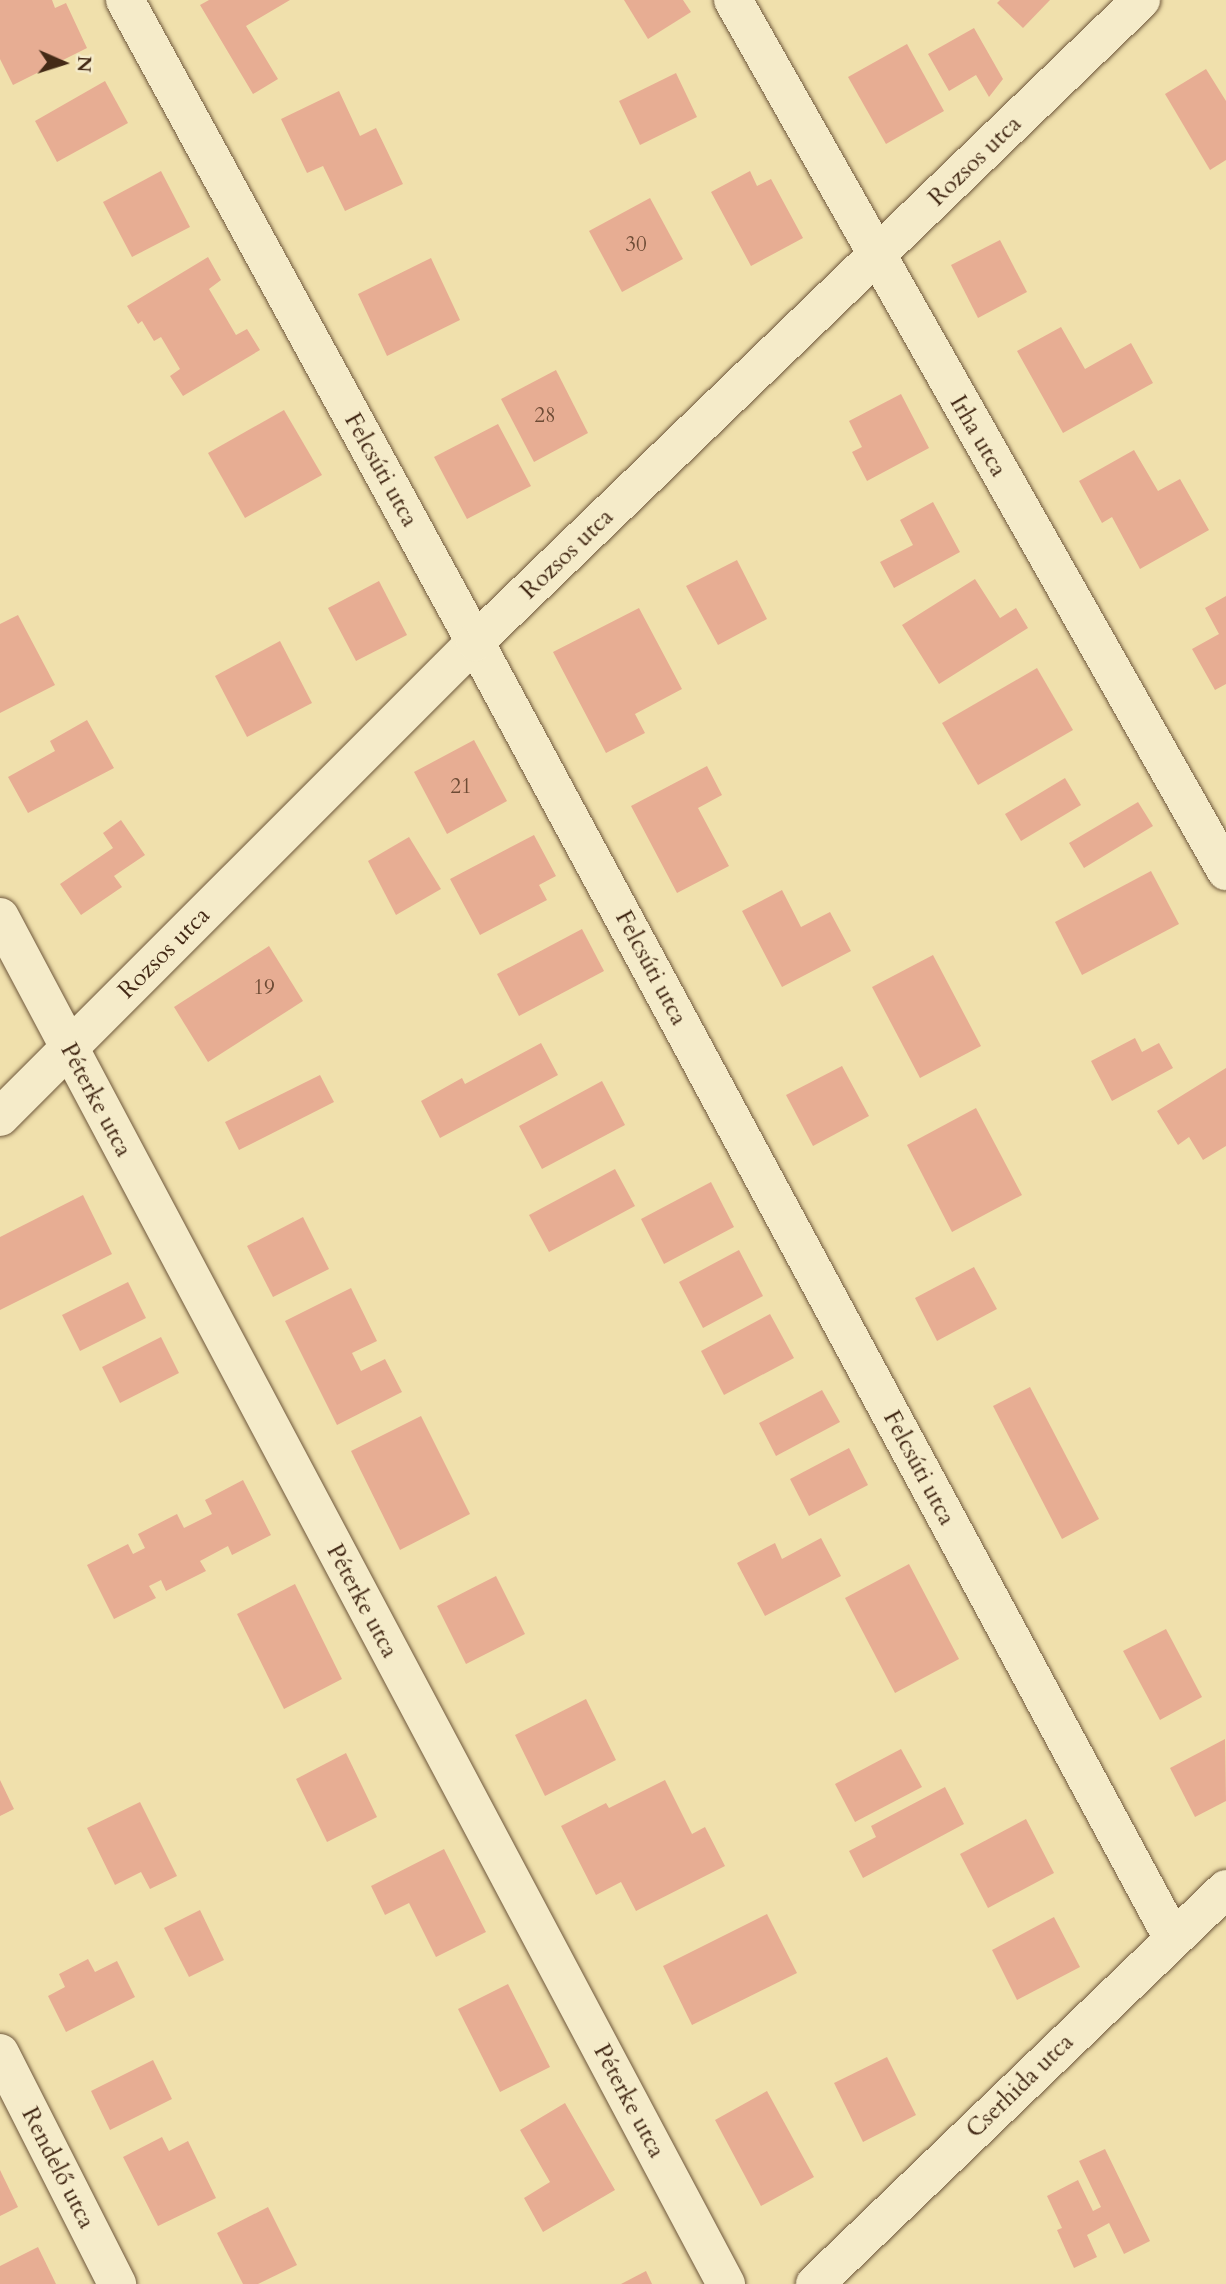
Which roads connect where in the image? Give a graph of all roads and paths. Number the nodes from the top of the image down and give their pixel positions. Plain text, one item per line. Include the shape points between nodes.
1 (125, 0) edge
2 (733, 0) edge
3 (1141, 0) edge
4 (875, 255) junction
5 (475, 642) junction
6 (1226, 872) edge
7 (0, 917) edge
8 (69, 1048) junction
9 (0, 1117) edge
10 (1226, 1889) edge
11 (1173, 1939) junction
12 (0, 2053) edge
13 (117, 2284) edge
14 (726, 2284) edge
15 (816, 2284) edge

1 - 5 street, Felcsúti utca
2 - 4 street, Irha utca
3 - 4 street, Rozsos utca
4 - 5 street, Rozsos utca
4 - 6 street, Irha utca
5 - 8 street, Rozsos utca
5 - 11 street, Felcsúti utca
7 - 8 street, Péterke utca
8 - 9 street, Rozsos utca
8 - 14 street, Péterke utca
10 - 11 street, Cserhida utca
11 - 15 street, Cserhida utca
12 - 13 street, Rendelő utca

